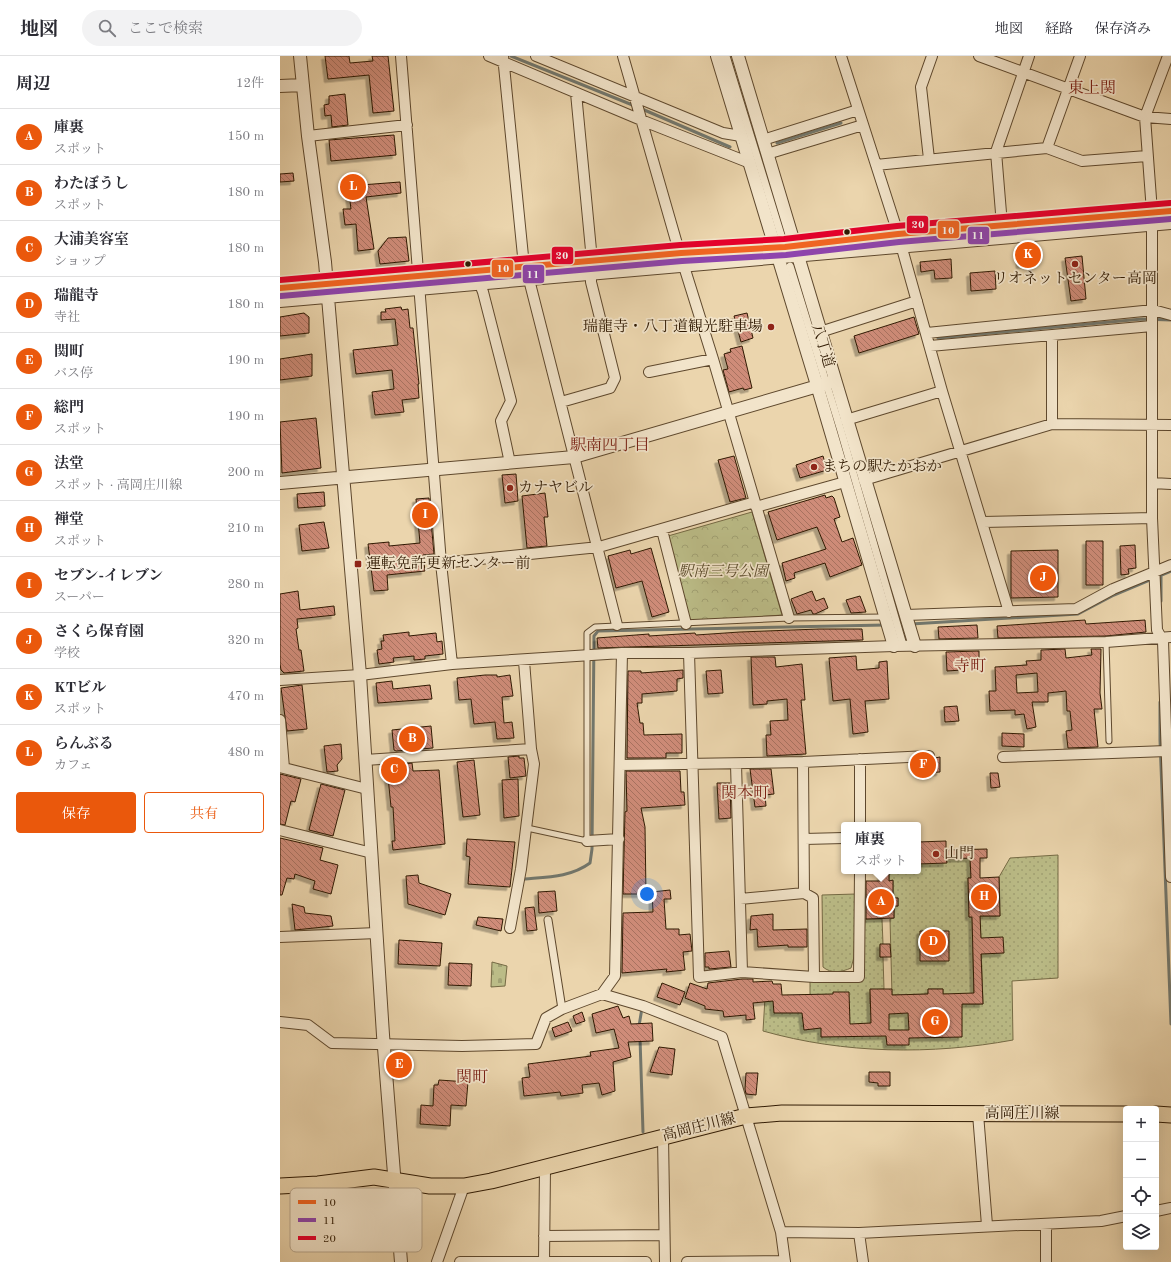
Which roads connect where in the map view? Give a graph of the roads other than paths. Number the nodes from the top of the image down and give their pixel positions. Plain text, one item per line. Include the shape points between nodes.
1 (300, 56) edge
2 (401, 56) edge
3 (489, 56) edge
4 (536, 56) edge
5 (623, 56) edge
6 (716, 56) edge
7 (726, 56) edge
8 (738, 56) edge
9 (841, 56) edge
10 (932, 56) edge
11 (979, 56) edge
12 (1030, 56) edge
13 (1080, 56) edge
14 (1168, 56) edge
15 (504, 60) edge
16 (1024, 72) junction
17 (303, 85) junction
18 (280, 86) edge
19 (1068, 89) junction
20 (576, 93) junction
21 (634, 98) junction
22 (858, 110) junction
23 (1145, 117) junction
24 (640, 118) junction
25 (1171, 119) edge
26 (863, 124) junction
27 (407, 125) junction
28 (308, 136) junction
29 (740, 136) junction
30 (763, 140) junction
31 (1047, 148) junction
32 (996, 152) junction
33 (767, 154) junction
34 (1147, 156) junction
35 (929, 159) junction
36 (750, 163) junction
37 (876, 165) junction
38 (1171, 211) edge
39 (1152, 212) junction
40 (1171, 223) edge
41 (1002, 225) junction
42 (1152, 225) junction
43 (898, 234) junction
44 (781, 235) dead end
45 (902, 248) junction
46 (776, 253) junction
47 (795, 256) junction
48 (683, 259) junction
49 (591, 261) junction
50 (525, 267) junction
51 (475, 271) junction
52 (592, 274) junction
53 (418, 275) junction
54 (529, 280) junction
55 (480, 283) junction
56 (280, 288) edge
57 (419, 288) junction
58 (327, 290) junction
59 (280, 301) edge
60 (917, 301) junction
61 (1153, 311) junction
62 (1171, 314) edge
63 (1152, 326) junction
64 (820, 332) junction
65 (926, 333) junction
66 (1052, 334) junction
67 (930, 346) junction
68 (713, 360) junction
69 (649, 372) dead end
70 (835, 381) junction
71 (817, 385) junction
72 (942, 391) junction
73 (561, 402) junction
74 (728, 412) junction
75 (846, 420) junction
76 (1052, 424) junction
77 (1153, 425) junction
78 (1171, 425) edge
79 (960, 452) junction
80 (574, 457) junction
81 (510, 464) junction
82 (435, 470) junction
83 (342, 477) junction
84 (864, 480) junction
85 (280, 482) edge
86 (845, 482) junction
87 (1152, 483) junction
88 (1171, 484) edge
89 (755, 505) junction
90 (1152, 518) junction
91 (983, 522) junction
92 (662, 530) junction
93 (599, 547) junction
94 (441, 563) junction
95 (1171, 565) edge
96 (1155, 571) junction
97 (1009, 612) junction
98 (906, 615) junction
99 (886, 617) junction
100 (789, 618) junction
101 (617, 624) junction
102 (686, 624) junction
103 (1160, 637) junction
104 (1171, 637) edge
105 (1106, 642) junction
106 (904, 646) junction
107 (622, 653) junction
108 (689, 653) junction
109 (588, 656) junction
110 (524, 660) junction
111 (452, 664) junction
112 (360, 675) junction
113 (280, 680) edge
114 (280, 720) edge
115 (1109, 741) dead end
116 (531, 750) junction
117 (1167, 751) junction
118 (928, 756) dead end
119 (1003, 757) dead end
120 (860, 759) junction
121 (365, 760) junction
122 (803, 762) junction
123 (692, 764) junction
124 (736, 764) junction
125 (620, 766) junction
126 (282, 768) edge
127 (367, 789) junction
128 (1170, 808) edge
129 (860, 822) edge
130 (526, 828) junction
131 (280, 830) edge
132 (841, 838) edge
133 (618, 839) junction
134 (804, 839) junction
135 (587, 841) junction
136 (372, 854) junction
137 (860, 874) edge
138 (1171, 877) edge
139 (804, 893) junction
140 (740, 899) junction
141 (548, 920) dead end
142 (510, 928) dead end
143 (377, 932) junction
144 (280, 937) edge
145 (742, 972) junction
146 (814, 977) junction
147 (602, 994) junction
148 (562, 1009) junction
149 (280, 1022) edge
150 (384, 1045) junction
151 (978, 1114) junction
152 (1123, 1114) edge
153 (1159, 1114) edge
154 (1171, 1114) edge
155 (746, 1116) junction
156 (664, 1137) junction
157 (545, 1168) junction
158 (394, 1179) junction
159 (280, 1186) edge
160 (464, 1186) junction
161 (395, 1188) edge
162 (1171, 1208) edge
163 (1159, 1210) edge
164 (1123, 1217) edge
165 (1046, 1224) junction
166 (987, 1226) junction
167 (781, 1232) junction
168 (859, 1233) junction
169 (664, 1235) junction
170 (544, 1236) junction
171 (400, 1252) edge
172 (785, 1261) edge
173 (401, 1262) edge
174 (437, 1262) edge
175 (460, 1262) edge
176 (489, 1262) edge
177 (544, 1262) edge
178 (606, 1262) edge
179 (646, 1262) edge
180 (665, 1262) edge
181 (687, 1262) edge
182 (730, 1262) edge
183 (863, 1262) edge
184 (1046, 1262) edge

1 - 17 street
2 - 27 street
3 - 15 street
4 - 21 street
5 - 21 street
6 - 29 street, 八丁道
7 - 44 street
8 - 30 street, 八丁道
9 - 22 street
10 - 35 street via 921,87
11 - 16 street
12 - 16 street
13 - 19 street
14 - 23 street
15 - 20 street
15 - 50 street
16 - 19 street
16 - 32 street
17 - 18 street
17 - 28 street
19 - 23 street
19 - 31 street
20 - 24 street
20 - 49 street
21 - 24 street
21 - 29 street via 723,133
22 - 26 street
22 - 30 street
23 - 25 street
23 - 34 street
24 - 36 street
24 - 48 street
26 - 33 street
26 - 37 street
27 - 28 street
27 - 53 street
28 - 58 street
29 - 36 street, 八丁道
30 - 33 street, 八丁道
31 - 32 street
31 - 34 street via 1082,161
32 - 35 street
32 - 41 street
33 - 47 street, 八丁道
34 - 39 street
35 - 37 street
36 - 46 street, 八丁道
37 - 43 street
38 - 39 street
39 - 41 street
39 - 42 street
40 - 42 street
41 - 43 street
42 - 45 street
42 - 61 street
43 - 45 street
43 - 47 street
45 - 47 street
45 - 60 street
46 - 47 street
46 - 48 street
46 - 71 street, 八丁道
47 - 64 street, 八丁道
47 - 106 street via 841,431
48 - 49 street
48 - 52 street
48 - 68 street
49 - 50 street
49 - 52 street
50 - 51 street
50 - 54 street
51 - 53 street
51 - 55 street
52 - 54 street
52 - 73 street via 591,282 615,378 610,388
53 - 57 street
53 - 58 street
54 - 55 street
54 - 73 street
55 - 57 street
55 - 81 street via 511,401 501,421
56 - 58 street
57 - 58 street
57 - 82 street
58 - 59 street
58 - 83 street
60 - 64 street
60 - 65 street
61 - 62 street
61 - 63 street
61 - 65 street
63 - 66 street
63 - 77 street
64 - 70 street, 八丁道
65 - 67 street
66 - 67 street
66 - 76 street
67 - 72 street
68 - 69 street
68 - 74 street
70 - 71 street
70 - 75 street, 八丁道
71 - 74 street
71 - 86 street, 八丁道
72 - 75 street
72 - 79 street
73 - 80 street
74 - 80 street
74 - 89 street
75 - 84 street, 八丁道
76 - 77 street
76 - 79 street
77 - 78 street
77 - 87 street
79 - 84 street
79 - 91 street
80 - 81 street
80 - 93 street
81 - 82 street
82 - 83 street
82 - 94 street
83 - 85 street
83 - 112 street
84 - 98 street, 八丁道
86 - 89 street
86 - 99 street, 八丁道
87 - 88 street
87 - 90 street
89 - 92 street
89 - 100 street
90 - 91 street
90 - 96 street
91 - 97 street
92 - 93 street
92 - 102 street
93 - 94 street
93 - 101 street
94 - 111 street
95 - 96 street
96 - 97 street via 1076,609
96 - 103 street via 1157,630
97 - 98 street
98 - 106 street, 八丁道
99 - 100 lane
99 - 106 street, 八丁道
100 - 102 lane
101 - 102 lane
101 - 109 lane via 595,627 587,633
103 - 104 street
103 - 105 street
103 - 117 street via 1163,641
105 - 106 street
105 - 115 lane
106 - 108 street
107 - 108 street
107 - 109 street
107 - 125 street
108 - 123 street
109 - 110 street
109 - 135 lane
110 - 111 street
110 - 116 street
111 - 112 street
112 - 113 street
112 - 121 street
114 - 126 street
116 - 121 street
116 - 130 street via 534,764
117 - 119 street
117 - 128 street
118 - 120 street
120 - 122 street
120 - 129 street
121 - 127 street
122 - 124 street
122 - 134 street
123 - 124 street
123 - 125 street
123 - 145 street via 698,976
124 - 140 street
125 - 133 street
126 - 127 street
127 - 136 street
128 - 138 street
130 - 135 lane
130 - 142 street
131 - 136 street
132 - 134 street
133 - 135 street
133 - 147 street via 615,976
134 - 139 street
136 - 143 street
137 - 146 street via 859,977
139 - 140 street
139 - 146 street via 813,898
140 - 145 street
141 - 148 street
143 - 144 street
143 - 150 street
145 - 146 street
147 - 148 street
147 - 155 street via 643,1006 722,1037
148 - 150 street via 546,1018 536,1044
149 - 150 street via 308,1025 332,1043
150 - 158 street
151 - 152 main road, 高岡庄川線
151 - 155 main road, 高岡庄川線 via 782,1113
151 - 166 street
153 - 154 main road
155 - 156 main road, 高岡庄川線
155 - 167 street
156 - 157 main road, 高岡庄川線
156 - 169 street
157 - 160 main road, 高岡庄川線
157 - 170 street
158 - 159 main road, 高岡庄川線 via 374,1177
158 - 160 main road, 高岡庄川線 via 430,1186
158 - 161 street
160 - 174 street
162 - 163 street
164 - 165 street via 1101,1221
165 - 166 street
165 - 184 street
166 - 168 street
167 - 168 street
167 - 172 street
168 - 183 street
169 - 170 street
169 - 180 street
170 - 177 street
171 - 173 street
172 - 182 street
175 - 176 street
176 - 177 street
177 - 178 street
178 - 179 street
181 - 182 street

